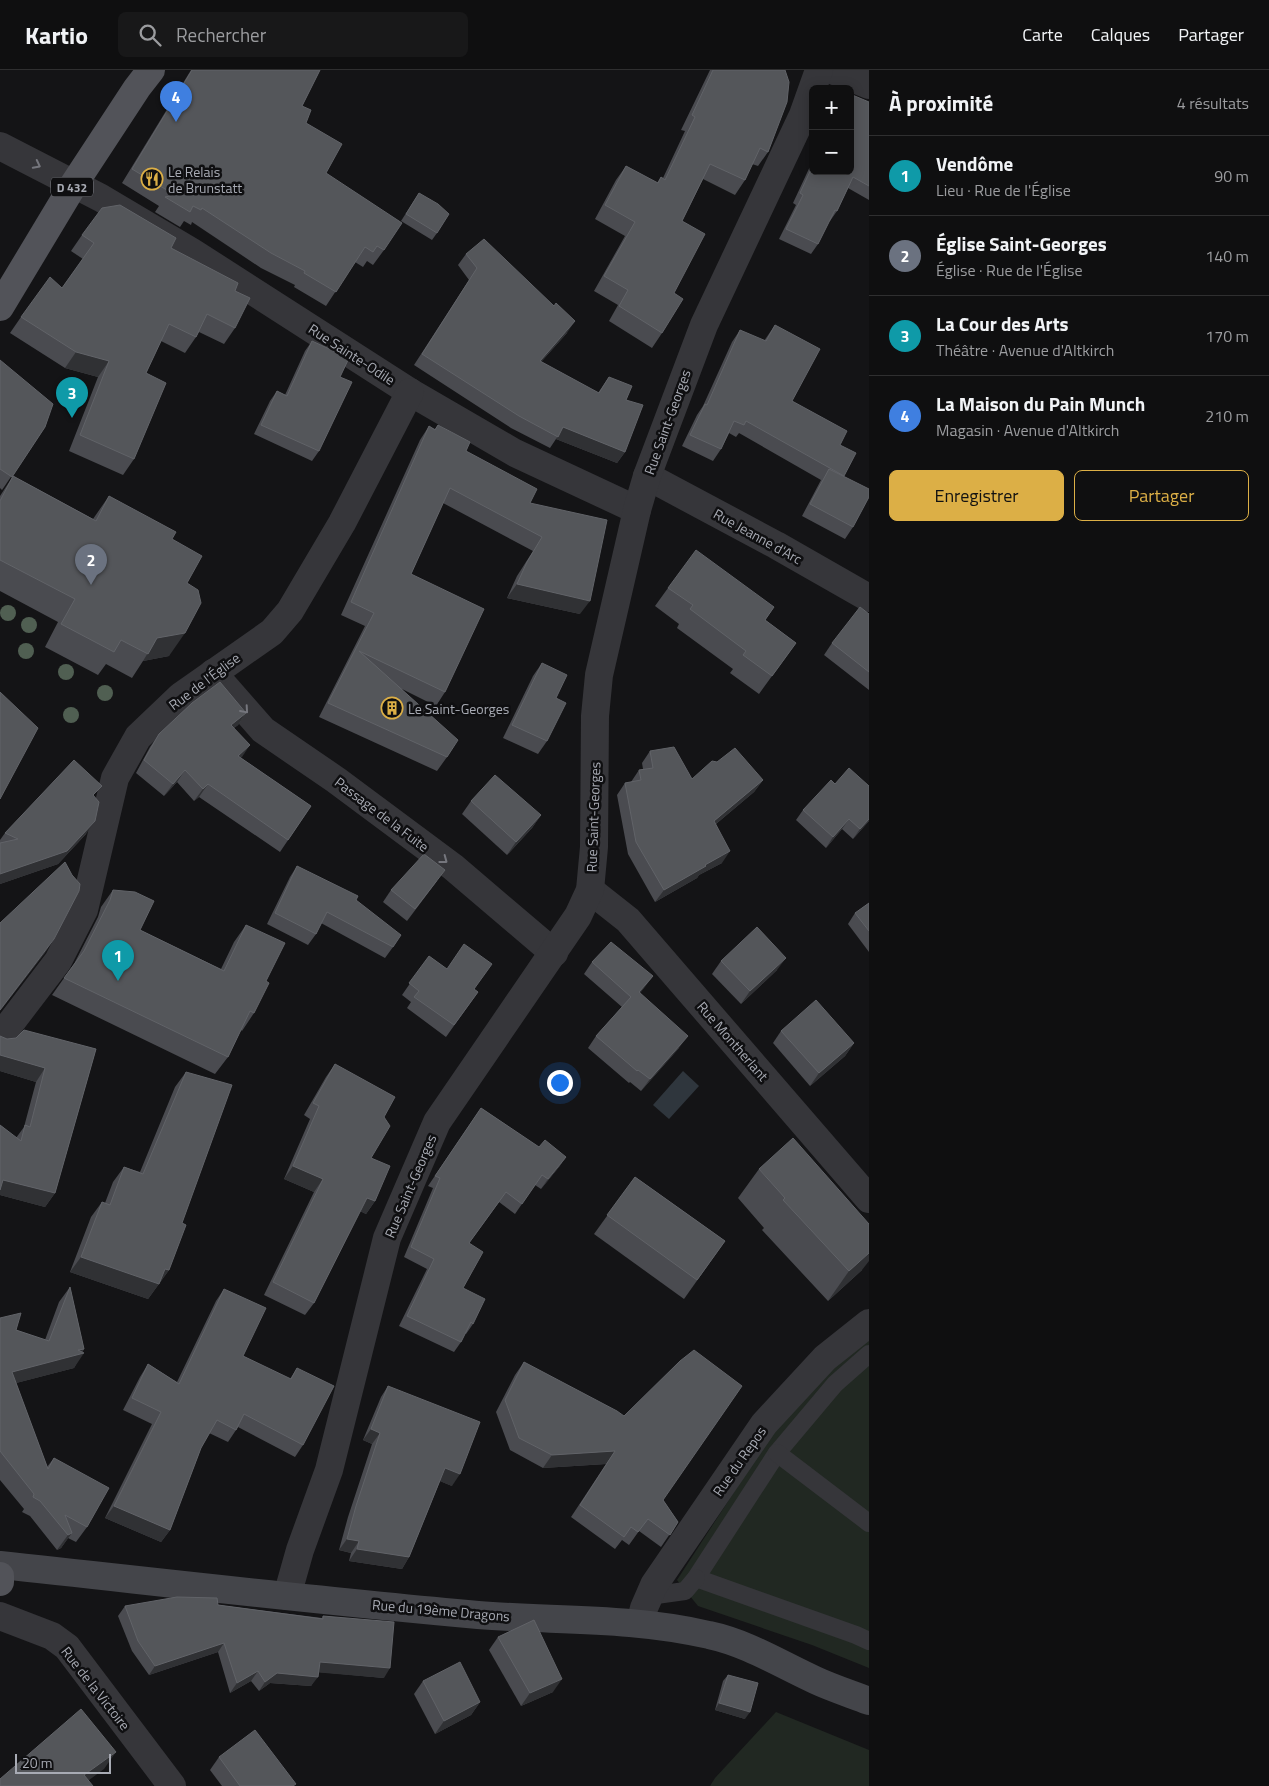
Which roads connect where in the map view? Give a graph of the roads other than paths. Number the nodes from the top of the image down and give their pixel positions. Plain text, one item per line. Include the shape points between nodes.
1 (151, 70) edge
2 (818, 70) edge
3 (832, 70) edge
4 (869, 85) edge
5 (0, 146) edge
6 (74, 184) junction
7 (0, 307) edge
8 (410, 392) junction
9 (647, 476) junction
10 (637, 510) junction
11 (869, 598) edge
12 (213, 673) junction
13 (590, 890) junction
14 (554, 953) junction
15 (0, 1036) edge
16 (869, 1199) edge
17 (869, 1323) edge
18 (866, 1361) edge
19 (777, 1453) junction
20 (869, 1523) edge
21 (0, 1565) edge
22 (0, 1576) edge
23 (696, 1578) junction
24 (0, 1582) edge
25 (287, 1596) junction
26 (649, 1596) junction
27 (0, 1616) edge
28 (640, 1623) junction
29 (869, 1641) edge
30 (869, 1701) edge
31 (172, 1786) edge

1 - 6 main road, D 432
2 - 9 street, Rue Saint-Georges via 803,115 704,324
3 - 4 street
5 -> 6 street, Rue Sainte-Odile
6 - 7 main road, D 432
6 - 8 street, Rue Sainte-Odile via 192,252
8 - 10 street, Rue Sainte-Odile via 515,453
8 - 12 street, Rue de l'Église via 330,545 290,611 272,632
9 - 10 street, Rue Saint-Georges
9 - 11 street, Rue Jeanne d'Arc
10 - 13 street, Rue Saint-Georges via 599,675
12 -> 14 street, Passage de la Fuite via 263,730 453,867
12 - 15 street, Rue de l'Église via 181,696 138,736 115,778 84,910 58,961
13 - 14 street, Rue Saint-Georges
13 - 16 street, Rue Montherlant via 628,920
14 - 25 street, Rue Saint-Georges via 437,1122 388,1238 329,1470
17 - 26 street, Rue du Repos via 825,1358 764,1424
18 - 19 lane via 835,1384
19 - 20 lane
19 - 23 lane
21 - 25 main road, Rue du 19ème Dragons
22 - 24 main road
23 - 26 lane via 685,1591
23 - 29 lane
25 - 28 main road, Rue du 19ème Dragons via 480,1615
26 - 28 street, Rue du Repos
27 - 31 street, Rue de la Victoire via 52,1636 67,1647
28 - 30 main road, Rue du 19ème Dragons via 710,1635 738,1644 816,1681

